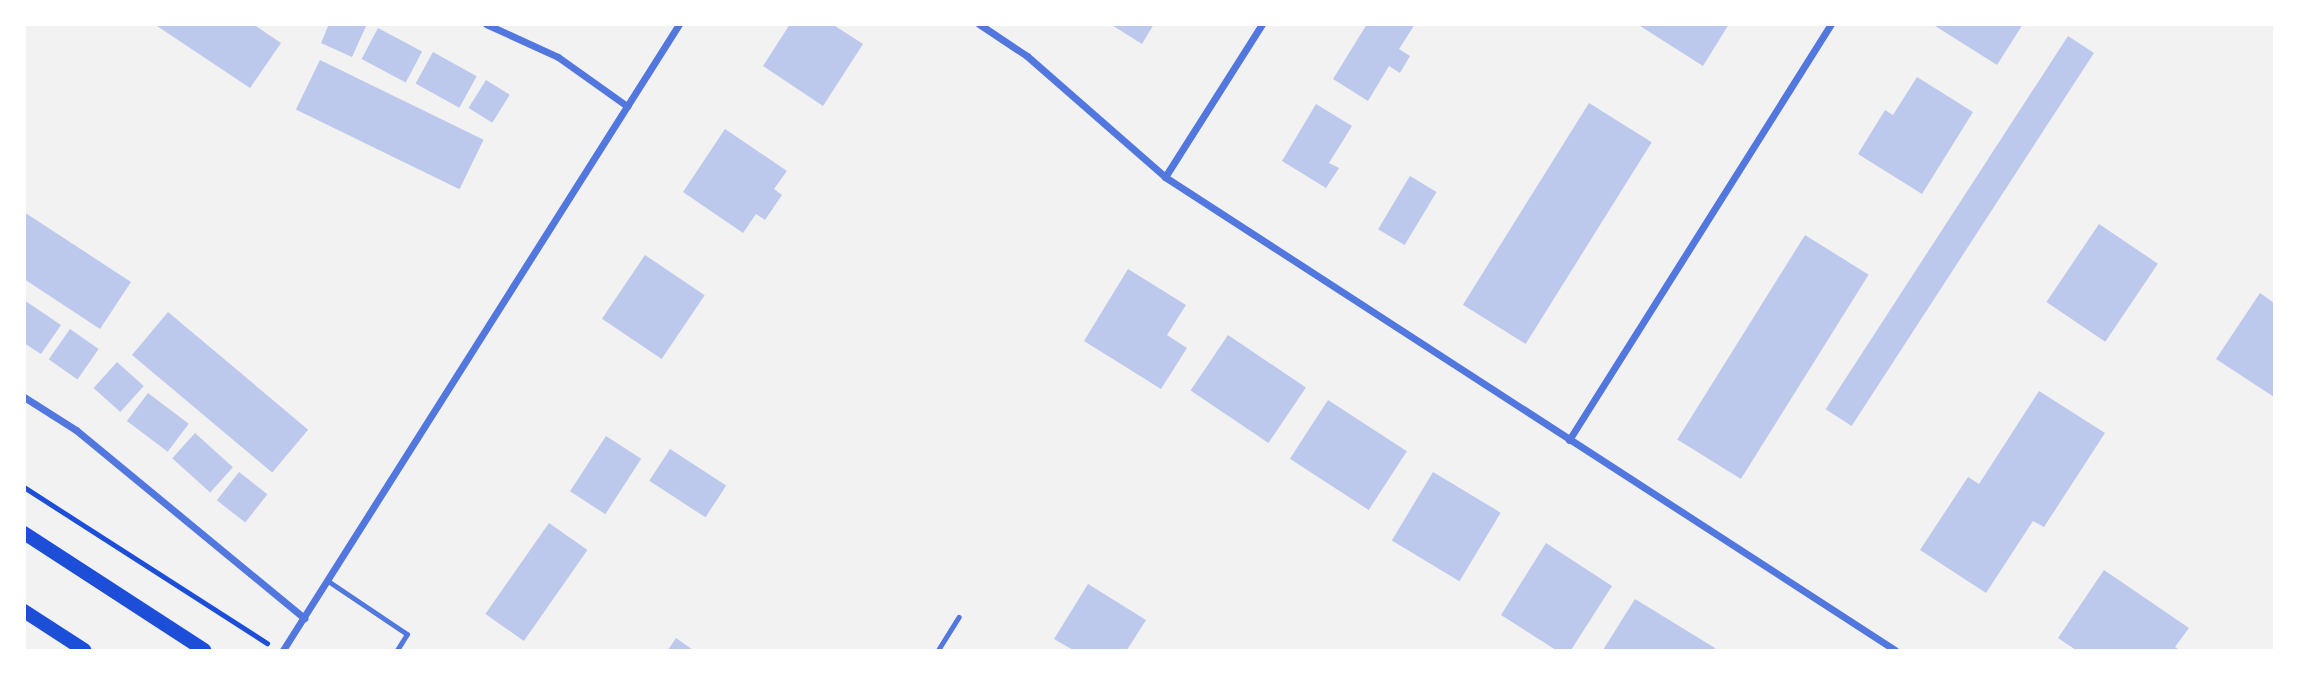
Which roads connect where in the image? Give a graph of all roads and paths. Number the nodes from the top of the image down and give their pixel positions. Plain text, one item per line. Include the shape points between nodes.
1 (486, 24) edge
2 (679, 24) edge
3 (979, 24) edge
4 (1262, 24) edge
5 (1831, 24) edge
6 (627, 106) junction
7 (1165, 177) junction
8 (24, 397) edge
9 (1569, 439) junction
10 (24, 487) edge
11 (24, 533) edge
12 (328, 581) junction
13 (24, 611) edge
14 (959, 617) dead end
15 (304, 618) junction
16 (85, 650) edge
17 (204, 650) edge
18 (281, 650) edge
19 (397, 650) edge
20 (938, 650) edge
21 (1895, 650) edge

1 - 6 street via 558,57
2 - 6 street
3 - 7 street via 1027,56
4 - 7 street
5 - 9 street
6 - 12 street
7 - 9 street
8 - 15 street via 76,430
9 - 21 street
10 - 18 path via 155,575
11 - 17 main road
12 - 15 street
12 - 19 lane via 407,634
13 - 16 main road
14 - 20 lane
15 - 18 street

